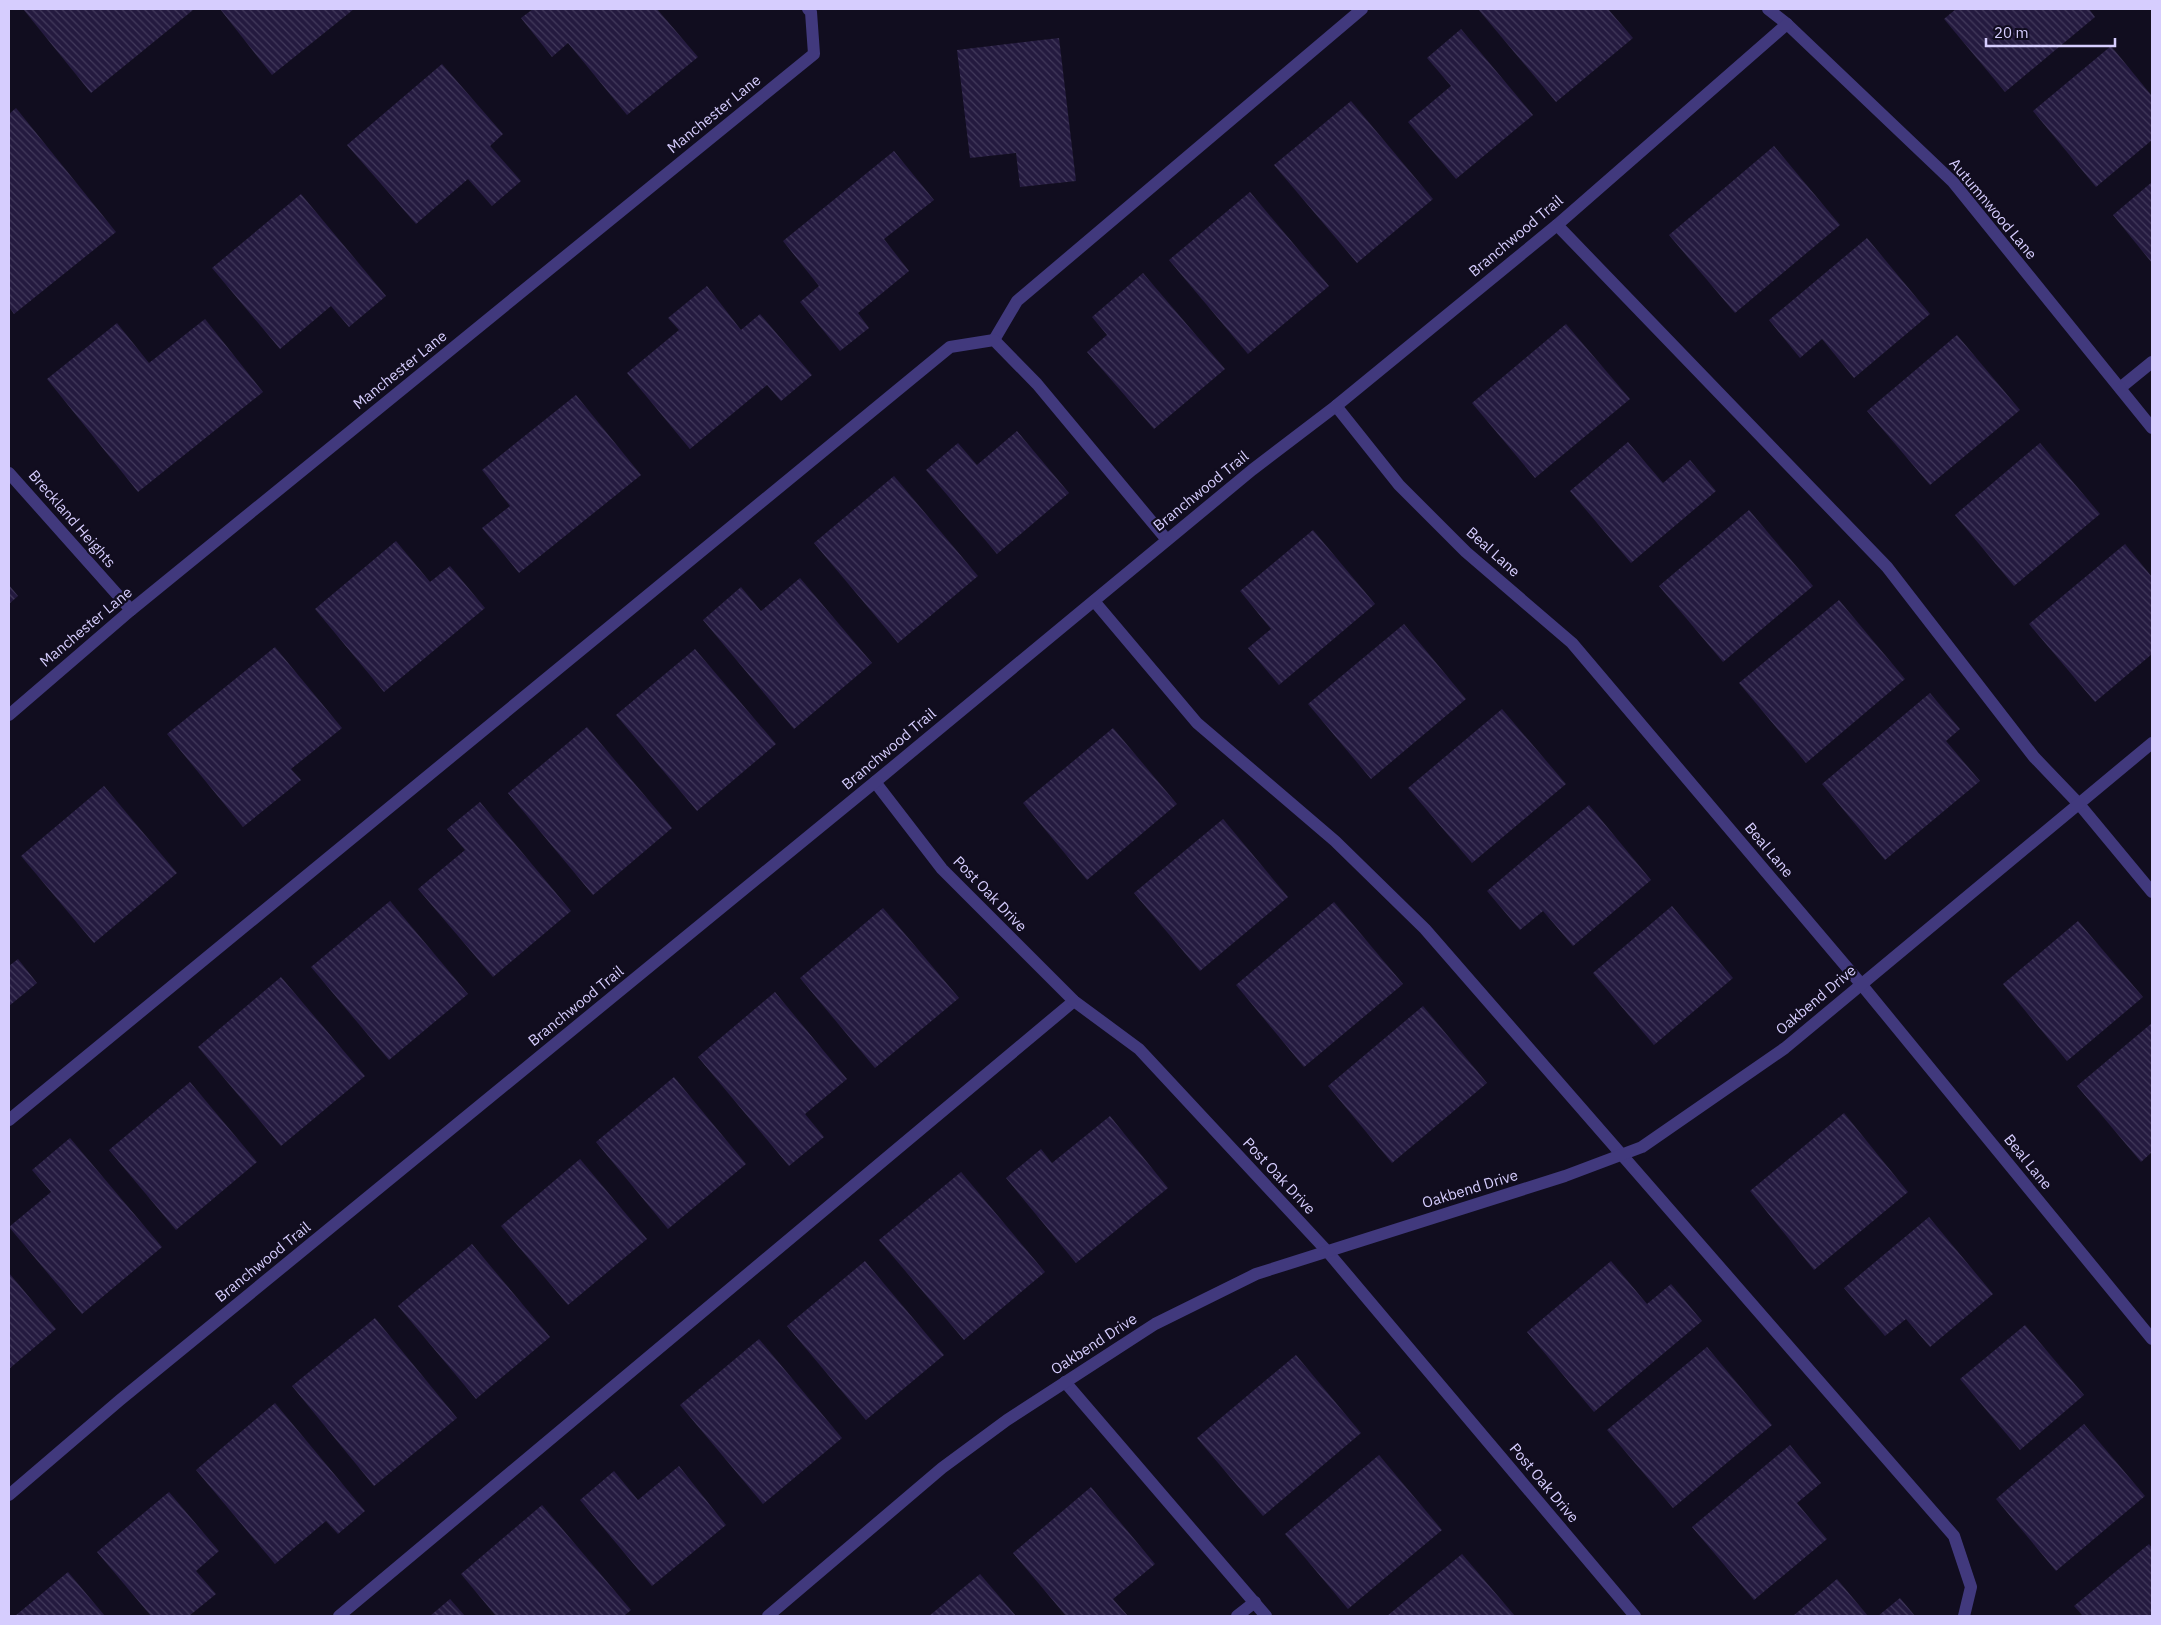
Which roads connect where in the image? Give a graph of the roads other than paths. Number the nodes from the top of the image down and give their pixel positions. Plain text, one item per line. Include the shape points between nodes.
1 (808, 9) edge
2 (1362, 9) edge
3 (1768, 9) edge
4 (1787, 24) junction
5 (1557, 225) junction
6 (994, 340) junction
7 (2152, 362) edge
8 (2120, 388) junction
9 (1336, 406) junction
10 (2152, 428) edge
11 (9, 472) edge
12 (1168, 540) junction
13 (1094, 601) junction
14 (131, 610) junction
15 (9, 715) edge
16 (2152, 743) edge
17 (875, 782) junction
18 (2078, 804) junction
19 (2152, 892) edge
20 (1861, 984) junction
21 (1074, 1002) junction
22 (9, 1120) edge
23 (1620, 1155) junction
24 (1327, 1251) junction
25 (2152, 1339) edge
26 (1065, 1382) junction
27 (9, 1494) edge
28 (1255, 1602) junction
29 (339, 1616) edge
30 (768, 1616) edge
31 (1237, 1616) edge
32 (1266, 1616) edge
33 (1635, 1616) edge
34 (1964, 1616) edge

1 - 14 street, Manchester Lane via 811,12 814,54
2 - 6 street via 1017,301
3 - 4 street, Autumnwood Lane
4 - 5 street, Branchwood Trail
4 - 8 street, Autumnwood Lane via 1953,182
5 - 9 street, Branchwood Trail
5 - 18 street via 1886,567 2034,757
6 - 12 street via 1037,384
6 - 22 street via 950,347
7 - 8 street
8 - 10 street, Autumnwood Lane
9 - 12 street, Branchwood Trail
9 - 20 street, Beal Lane via 1400,485 1460,545 1572,643
11 - 14 street, Breckland Heights
12 - 13 street, Branchwood Trail
13 - 17 street, Branchwood Trail
13 - 23 street via 1196,723 1335,841 1425,929
14 - 15 street, Manchester Lane
16 - 18 street, Oakbend Drive
17 - 21 street, Post Oak Drive via 942,869
17 - 27 street, Branchwood Trail
18 - 19 street
18 - 20 street, Oakbend Drive
20 - 23 street, Oakbend Drive via 1785,1048 1642,1147
20 - 25 street, Beal Lane
21 - 24 street, Post Oak Drive via 1139,1049
21 - 29 street
23 - 24 street, Oakbend Drive via 1565,1176
23 - 34 street via 1954,1536 1971,1586
24 - 26 street, Oakbend Drive via 1256,1274 1155,1324
24 - 33 street, Post Oak Drive
26 - 28 street
26 - 30 street, Oakbend Drive via 942,1468
28 - 31 street
28 - 32 street

